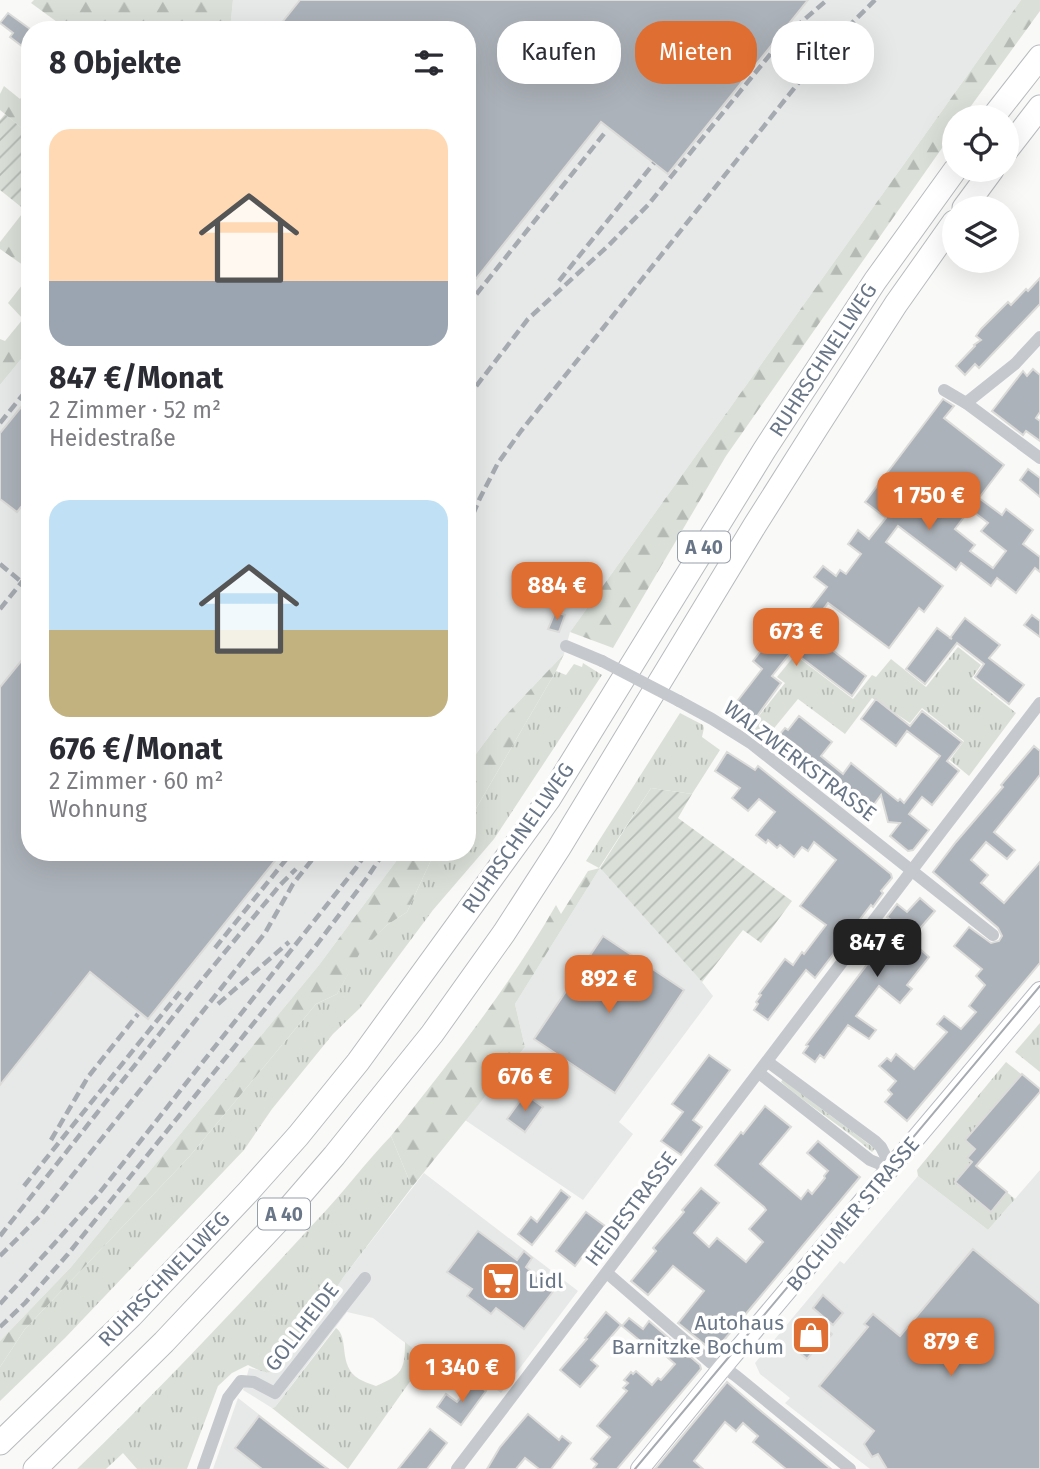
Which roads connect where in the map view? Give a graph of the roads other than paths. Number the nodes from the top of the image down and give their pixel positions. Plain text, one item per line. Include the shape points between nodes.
1 (1040, 57) edge
2 (1002, 105) edge
3 (1040, 107) edge
4 (1019, 134) edge
5 (946, 182) edge
6 (942, 239) edge
7 (1040, 337) edge
8 (944, 390) dead end
9 (966, 403) junction
10 (1040, 458) edge
11 (566, 646) dead end
12 (1040, 703) edge
13 (912, 870) junction
14 (993, 934) dead end
15 (1040, 991) edge
16 (768, 1062) junction
17 (759, 1073) junction
18 (892, 1169) junction
19 (607, 1273) junction
20 (365, 1278) dead end
21 (723, 1367) junction
22 (0, 1443) edge
23 (35, 1469) edge
24 (203, 1469) edge
25 (457, 1469) edge
26 (640, 1469) edge
27 (850, 1469) edge

1 - 2 highway
3 - 4 highway
5 - 22 highway, RUHRSCHNELLWEG / A 40 via 765,449 549,799 358,1062 248,1192 131,1316
6 - 23 highway, RUHRSCHNELLWEG / A 40 via 783,482 552,859 432,1034 261,1239
7 - 9 street via 1015,364
8 - 9 street
9 - 10 street
11 - 13 street, WALZWERKSTRASSE, bridge via 679,701 752,744
12 - 13 street, HEIDESTRASSE
13 - 14 street, WALZWERKSTRASSE
13 - 16 street, HEIDESTRASSE
15 - 18 main road, BOCHUMER STRASSE
16 - 17 street, HEIDESTRASSE
16 - 18 street via 875,1141
17 - 18 street via 870,1160
17 - 19 street, HEIDESTRASSE
18 - 21 main road, BOCHUMER STRASSE
19 - 21 street via 712,1363
19 - 25 street, HEIDESTRASSE
20 - 24 street, GOLLHEIDE via 275,1393 254,1381 241,1381 233,1389
21 - 26 main road, BOCHUMER STRASSE
21 - 27 street

